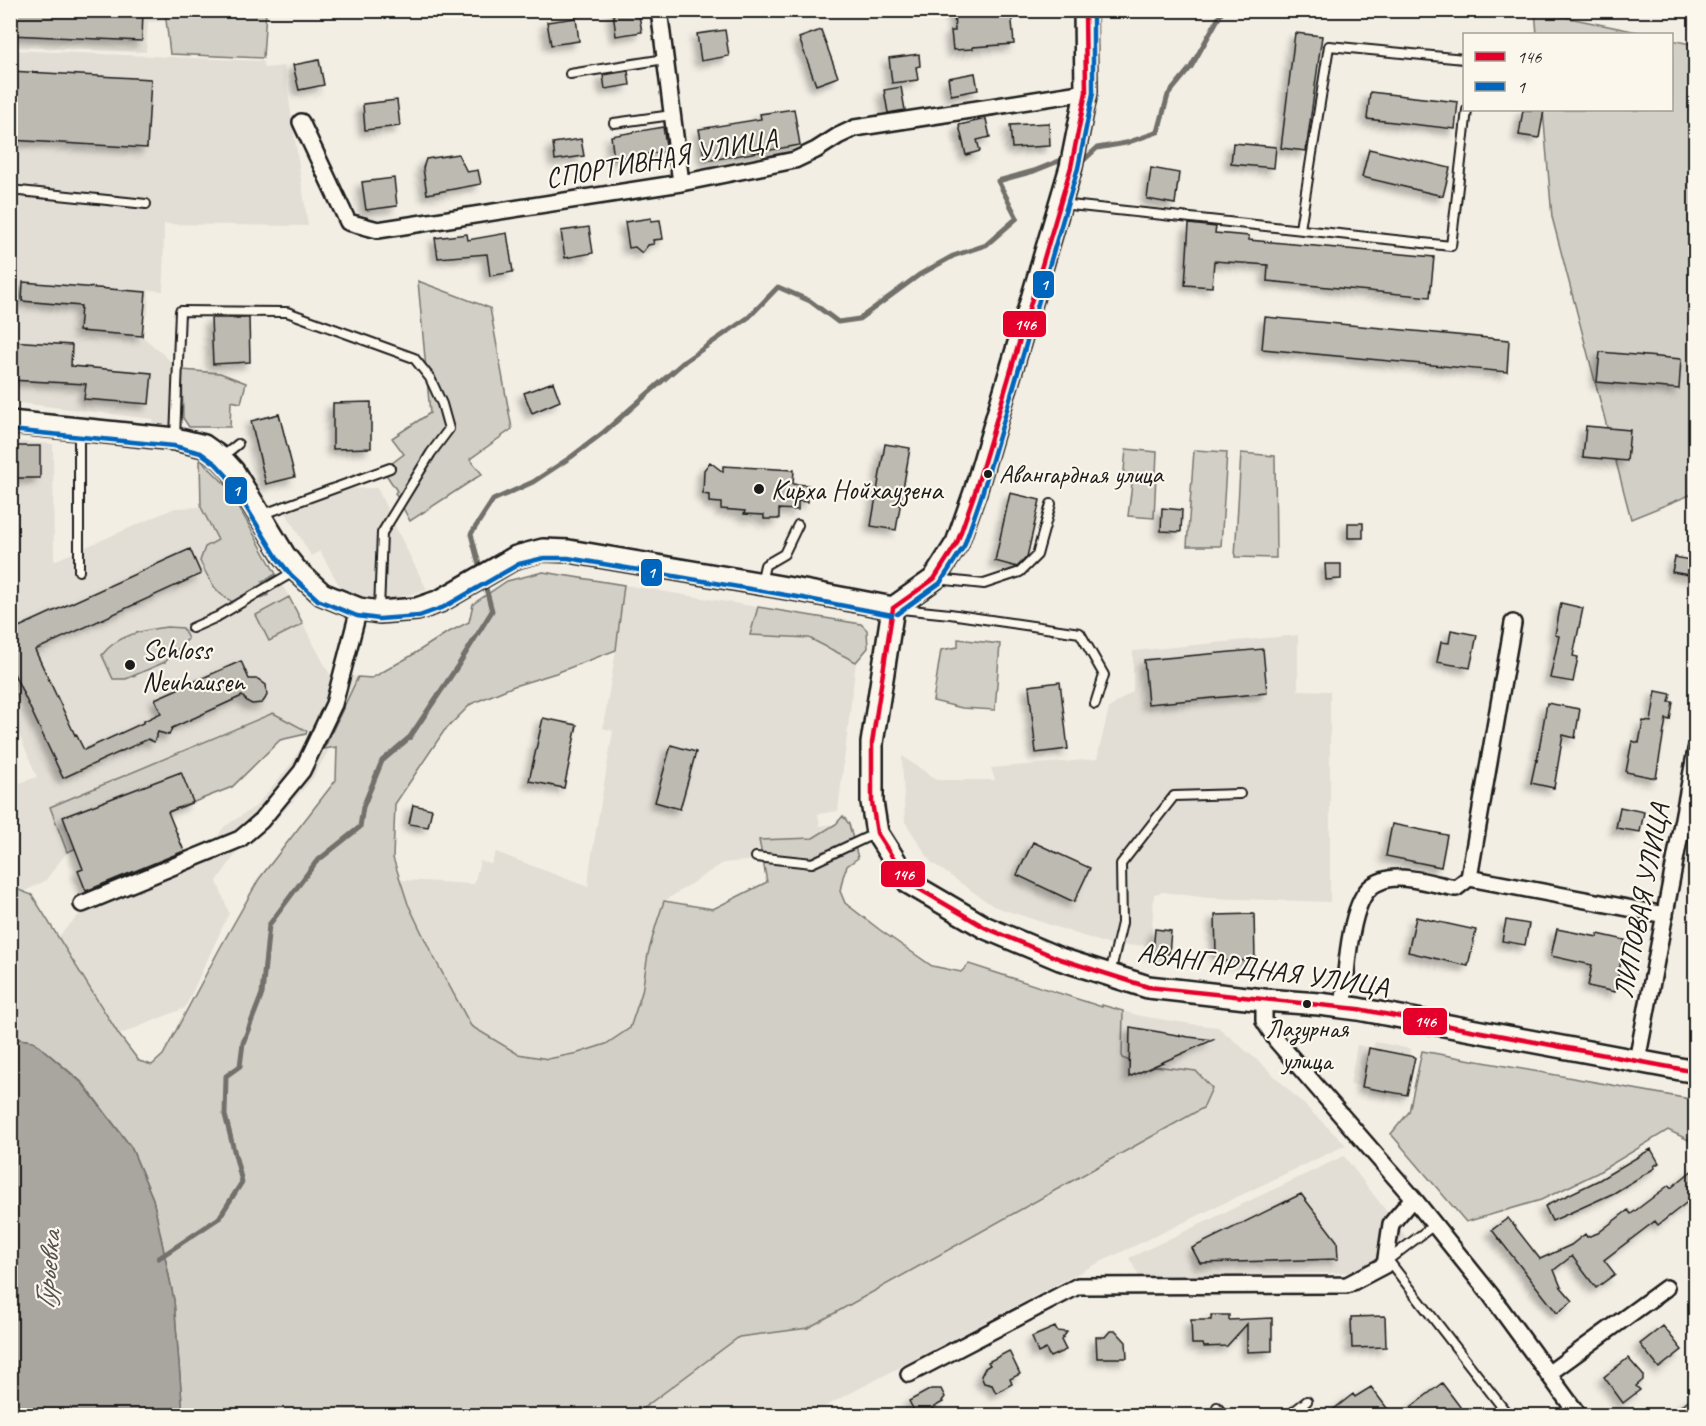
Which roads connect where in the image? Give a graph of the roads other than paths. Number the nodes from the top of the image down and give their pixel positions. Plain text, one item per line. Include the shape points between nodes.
1 (659, 10) edge
2 (1085, 10) edge
3 (665, 59) junction
4 (1463, 59) edge
5 (570, 74) dead end
6 (1086, 92) junction
7 (1467, 111) edge
8 (672, 115) junction
9 (301, 122) dead end
10 (614, 123) dead end
11 (681, 183) junction
12 (10, 190) edge
13 (146, 204) dead end
14 (1060, 204) junction
15 (1300, 229) junction
16 (10, 422) edge
17 (79, 428) junction
18 (175, 439) junction
19 (238, 444) dead end
20 (221, 458) junction
21 (390, 468) dead end
22 (1051, 504) dead end
23 (260, 515) junction
24 (798, 525) dead end
25 (296, 570) junction
26 (79, 572) dead end
27 (934, 579) junction
28 (760, 584) junction
29 (893, 608) junction
30 (369, 610) junction
31 (1513, 623) dead end
32 (192, 628) dead end
33 (1095, 704) dead end
34 (1695, 754) edge
35 (1240, 794) dead end
36 (877, 833) junction
37 (756, 857) dead end
38 (1469, 878) junction
39 (82, 904) dead end
40 (1665, 915) junction
41 (1110, 975) junction
42 (1264, 1000) junction
43 (1344, 1007) junction
44 (1637, 1061) junction
45 (1695, 1072) edge
46 (1413, 1197) junction
47 (1434, 1225) junction
48 (1665, 1288) dead end
49 (909, 1374) dead end
50 (1548, 1374) junction
51 (1307, 1401) dead end
52 (1217, 1407) dead end
53 (1224, 1416) edge
54 (1288, 1416) edge
55 (1509, 1416) edge
56 (1580, 1416) edge

1 - 3 street
2 - 6 main road
3 - 5 lane
3 - 8 street
4 - 15 lane via 1329,46
6 - 11 street, СПОРТИВНАЯ УЛИЦА via 855,128 795,160
6 - 14 main road
7 - 15 lane via 1451,246
8 - 10 lane
8 - 11 street
9 - 11 street, СПОРТИВНАЯ УЛИЦА via 348,222 378,230
12 - 13 lane
14 - 15 lane
14 - 27 main road via 975,492 957,543
16 - 17 main road
17 - 18 main road
17 - 26 lane
18 - 20 main road via 204,446
18 - 30 lane via 180,311 286,312 414,358 430,378 449,429 382,533
19 - 20 lane
20 - 23 main road
21 - 23 lane
22 - 27 lane via 1037,555 1020,572 984,584
23 - 25 main road
24 - 28 lane via 784,554 765,565
25 - 30 main road via 322,594
25 - 32 lane
27 - 29 main road
28 - 29 main road
28 - 30 main road via 569,551 543,550 516,557 440,601 417,609
29 - 33 lane via 1080,633 1104,675
29 - 36 main road, АВАНГАРДНАЯ УЛИЦА via 872,743 872,802
30 - 39 street via 334,704 302,771 261,821 240,839
31 - 38 street
34 - 40 street, ЛИПОВАЯ УЛИЦА
35 - 41 lane via 1174,796 1121,864 1122,923
36 - 37 lane via 812,863
36 - 41 main road, АВАНГАРДНАЯ УЛИЦА via 909,883 986,928
38 - 40 street
38 - 43 street via 1456,888 1404,878 1387,879 1370,887 1357,908 1346,962
40 - 44 street, ЛИПОВАЯ УЛИЦА
41 - 42 main road, АВАНГАРДНАЯ УЛИЦА via 1148,987
42 - 43 main road, АВАНГАРДНАЯ УЛИЦА
42 - 46 street via 1264,1021 1276,1040
43 - 44 main road, АВАНГАРДНАЯ УЛИЦА
44 - 45 main road, АВАНГАРДНАЯ УЛИЦА
46 - 47 street
46 - 49 street via 1391,1224 1385,1265 1347,1286 1078,1286
47 - 50 street
47 - 55 lane via 1388,1260
48 - 50 street
50 - 56 street
51 - 54 lane
52 - 53 lane

